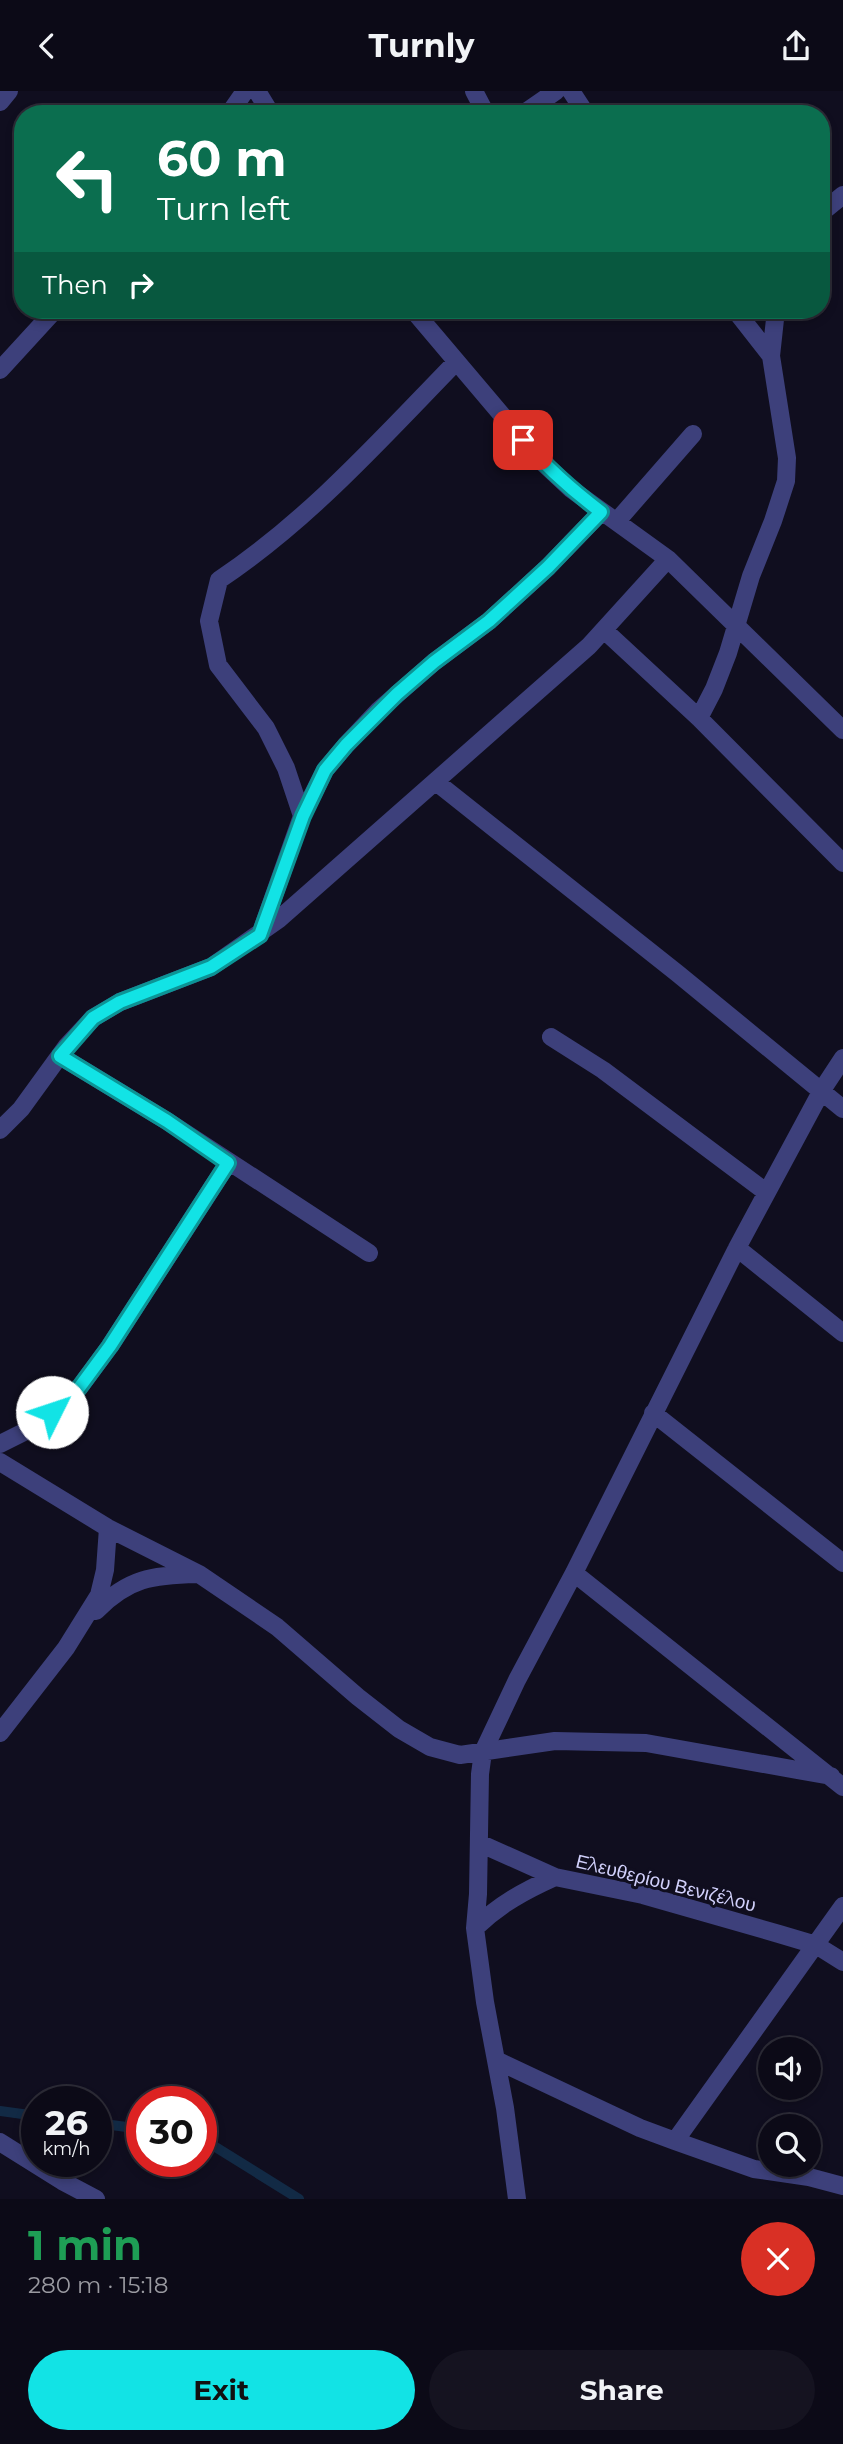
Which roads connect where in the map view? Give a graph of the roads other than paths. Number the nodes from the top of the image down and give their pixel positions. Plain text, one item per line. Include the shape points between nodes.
1 (9, 91) edge
2 (556, 91) edge
3 (0, 102) edge
4 (536, 105) edge
5 (47, 319) edge
6 (420, 319) edge
7 (742, 319) edge
8 (775, 319) edge
9 (771, 356) junction
10 (456, 362) junction
11 (0, 370) edge
12 (693, 434) dead end
13 (609, 516) junction
14 (668, 559) junction
15 (735, 625) junction
16 (604, 631) junction
17 (699, 718) junction
18 (843, 730) edge
19 (436, 782) junction
20 (303, 816) junction
21 (843, 863) edge
22 (260, 935) junction
23 (551, 1037) dead end
24 (60, 1056) junction
25 (843, 1058) edge
26 (822, 1090) junction
27 (843, 1109) edge
28 (0, 1130) edge
29 (228, 1163) junction
30 (766, 1192) junction
31 (737, 1248) junction
32 (369, 1253) dead end
33 (843, 1333) edge
34 (653, 1413) junction
35 (0, 1444) edge
36 (0, 1462) edge
37 (108, 1528) junction
38 (843, 1563) edge
39 (574, 1573) junction
40 (200, 1574) junction
41 (83, 1623) junction
42 (0, 1733) edge
43 (483, 1752) junction
44 (837, 1782) edge
45 (479, 1843) junction
46 (555, 1877) junction
47 (843, 1906) edge
48 (475, 1928) junction
49 (816, 1945) junction
50 (843, 1962) edge
51 (498, 2061) junction
52 (675, 2141) junction
53 (0, 2142) edge
54 (843, 2186) edge
55 (96, 2199) edge
56 (516, 2199) edge

1 - 3 street
2 - 4 street
5 - 11 street
6 - 10 street
7 - 9 street
8 - 9 street
9 - 15 street via 787,458 786,481
10 - 13 street via 540,460
10 - 20 street via 327,494 219,580 213,596 209,621 218,665 266,727
12 - 13 street
13 - 14 street
13 - 20 street via 379,711 325,770
14 - 15 street
14 - 16 street
15 - 17 street via 728,653
15 - 18 street
16 - 17 street
16 - 19 street
17 - 21 street
19 - 22 street
19 - 26 street
20 - 22 street
22 - 24 street via 211,967 120,1002 93,1018
23 - 30 street via 603,1070
24 - 28 street
24 - 29 street
25 - 26 street
26 - 27 street
26 - 30 street
29 - 32 street
29 - 35 street via 79,1388 24,1432
30 - 31 street
31 - 33 street
31 - 34 street
34 - 38 street
34 - 39 street
36 - 37 street
37 - 40 street
37 - 41 street via 99,1595
39 - 43 street
39 - 44 street
40 - 41 street via 135,1582 112,1594
40 - 43 street via 277,1627 399,1730 430,1747 460,1755
41 - 42 street
43 - 44 street via 555,1741 646,1743
43 - 45 street
45 - 46 street, Ελευθερίου Βενιζέλου
45 - 48 street
46 - 48 street via 496,1908
46 - 49 street, Ελευθερίου Βενιζέλου via 643,1895
47 - 49 street
48 - 51 street
49 - 50 street, Ελευθερίου Βενιζέλου
49 - 52 street
51 - 52 street
51 - 56 street
52 - 54 street via 754,2169
53 - 55 street

